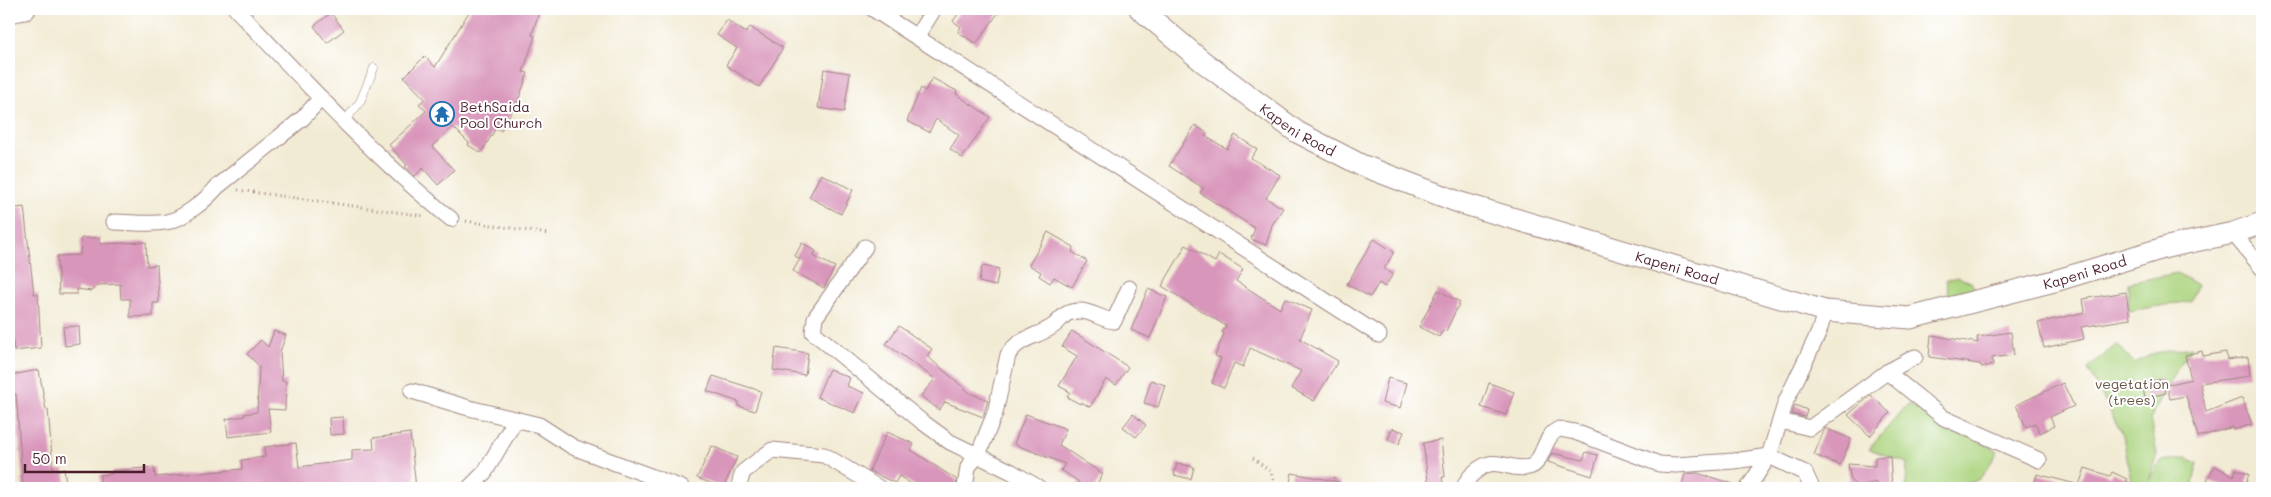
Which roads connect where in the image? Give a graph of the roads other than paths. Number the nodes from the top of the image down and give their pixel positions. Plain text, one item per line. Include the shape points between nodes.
1 (25, 9) edge
2 (236, 9) edge
3 (873, 9) edge
4 (934, 9) edge
5 (1140, 9) edge
6 (9, 12) edge
7 (917, 36) junction
8 (374, 68) dead end
9 (321, 98) junction
10 (344, 122) junction
11 (451, 219) road end
12 (114, 222) dead end
13 (2262, 223) edge
14 (2233, 233) junction
15 (865, 246) dead end
16 (2262, 268) edge
17 (1130, 288) dead end
18 (1825, 311) junction
19 (1379, 335) dead end
20 (1915, 357) dead end
21 (1887, 372) junction
22 (412, 390) dead end
23 (516, 419) junction
24 (1780, 421) junction
25 (978, 455) junction
26 (1769, 456) junction
27 (2039, 460) dead end
28 (469, 488) edge
29 (682, 488) edge
30 (738, 488) edge
31 (879, 488) edge
32 (965, 488) edge
33 (1039, 488) edge
34 (1464, 488) edge
35 (1748, 488) edge
36 (1812, 488) edge

1 - 6 main road
2 - 9 street
3 - 7 street
4 - 7 street
5 - 18 main road, Kapeni Road via 1202,61 1297,132 1361,165 1461,203
7 - 19 street
8 - 10 lane via 360,102
9 - 10 street
9 - 12 street via 303,118 217,187 208,198 171,221
10 - 11 street via 409,186
13 - 14 main road, Kapeni Road
14 - 16 street
14 - 18 main road, Kapeni Road via 2167,247 2058,280 1910,318
15 - 25 street via 815,318 813,332 921,421 950,442
17 - 25 street via 1114,321 1080,311 1067,314 1055,326 1012,348 995,413
18 - 24 street
20 - 21 street
21 - 24 street via 1810,428
21 - 27 street via 1944,418
22 - 23 street
23 - 28 street via 485,472
23 - 29 street via 539,425 573,447
24 - 26 street
25 - 32 street via 968,467
25 - 33 street
26 - 34 street via 1659,464 1559,429 1550,435 1532,466 1494,462 1471,475
26 - 35 street
26 - 36 street via 1805,473
30 - 31 street via 743,472 772,450 824,455

